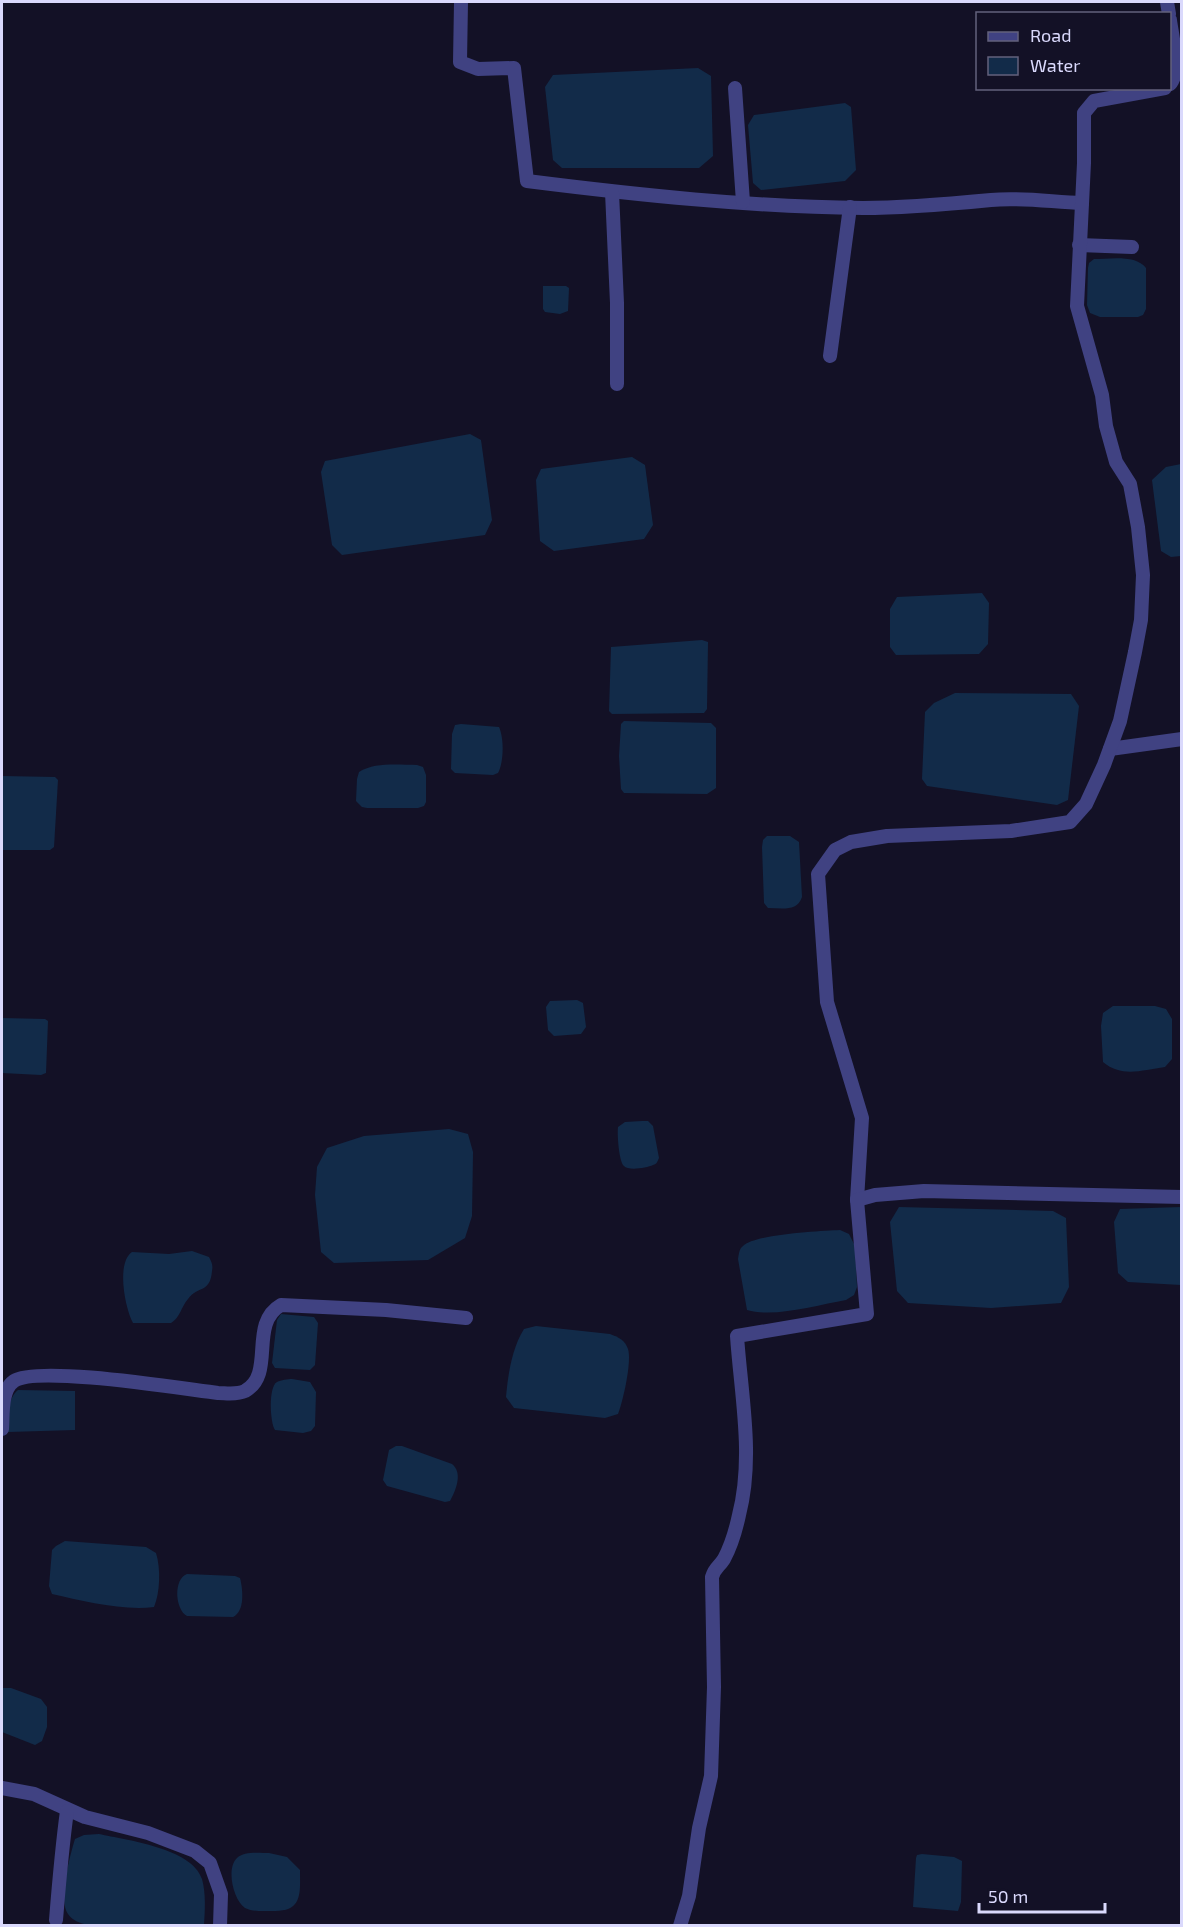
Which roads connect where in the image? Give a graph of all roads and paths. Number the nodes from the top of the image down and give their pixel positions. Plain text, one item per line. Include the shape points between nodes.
1 (461, 2) edge
2 (1171, 29) edge
3 (1171, 83) edge
4 (735, 88) dead end
5 (1154, 90) edge
6 (612, 192) junction
7 (743, 202) junction
8 (1082, 203) junction
9 (849, 207) junction
10 (1079, 245) junction
11 (1132, 248) dead end
12 (830, 357) dead end
13 (617, 384) dead end
14 (1182, 739) edge
15 (1110, 749) junction
16 (1182, 1197) edge
17 (857, 1200) junction
18 (465, 1318) dead end
19 (2, 1429) edge
20 (2, 1788) edge
21 (68, 1811) junction
22 (56, 1920) dead end
23 (220, 1926) edge
24 (680, 1926) edge

1 - 6 street via 460,62 478,69 514,68 527,181
2 - 3 street via 1175,64
4 - 7 street
5 - 8 street via 1094,101 1084,113
6 - 7 street
6 - 13 street
7 - 9 street
8 - 9 street via 992,200
8 - 10 street
9 - 12 street
10 - 11 street
10 - 15 street via 1077,306 1116,462 1130,484 1143,575 1136,652
14 - 15 street
15 - 17 street via 1086,804 1070,822 1011,831 887,836 851,842 835,850 818,874 826,1002 862,1118
16 - 17 street via 924,1191
17 - 24 street via 867,1314 737,1336 746,1455 744,1491 728,1550 712,1578 711,1776
18 - 19 street via 281,1305 265,1323 260,1370 245,1391 218,1393 86,1376 33,1376 14,1381 8,1388
20 - 21 street via 34,1794
21 - 22 street
21 - 23 street via 148,1833 195,1851 210,1863 218,1884

